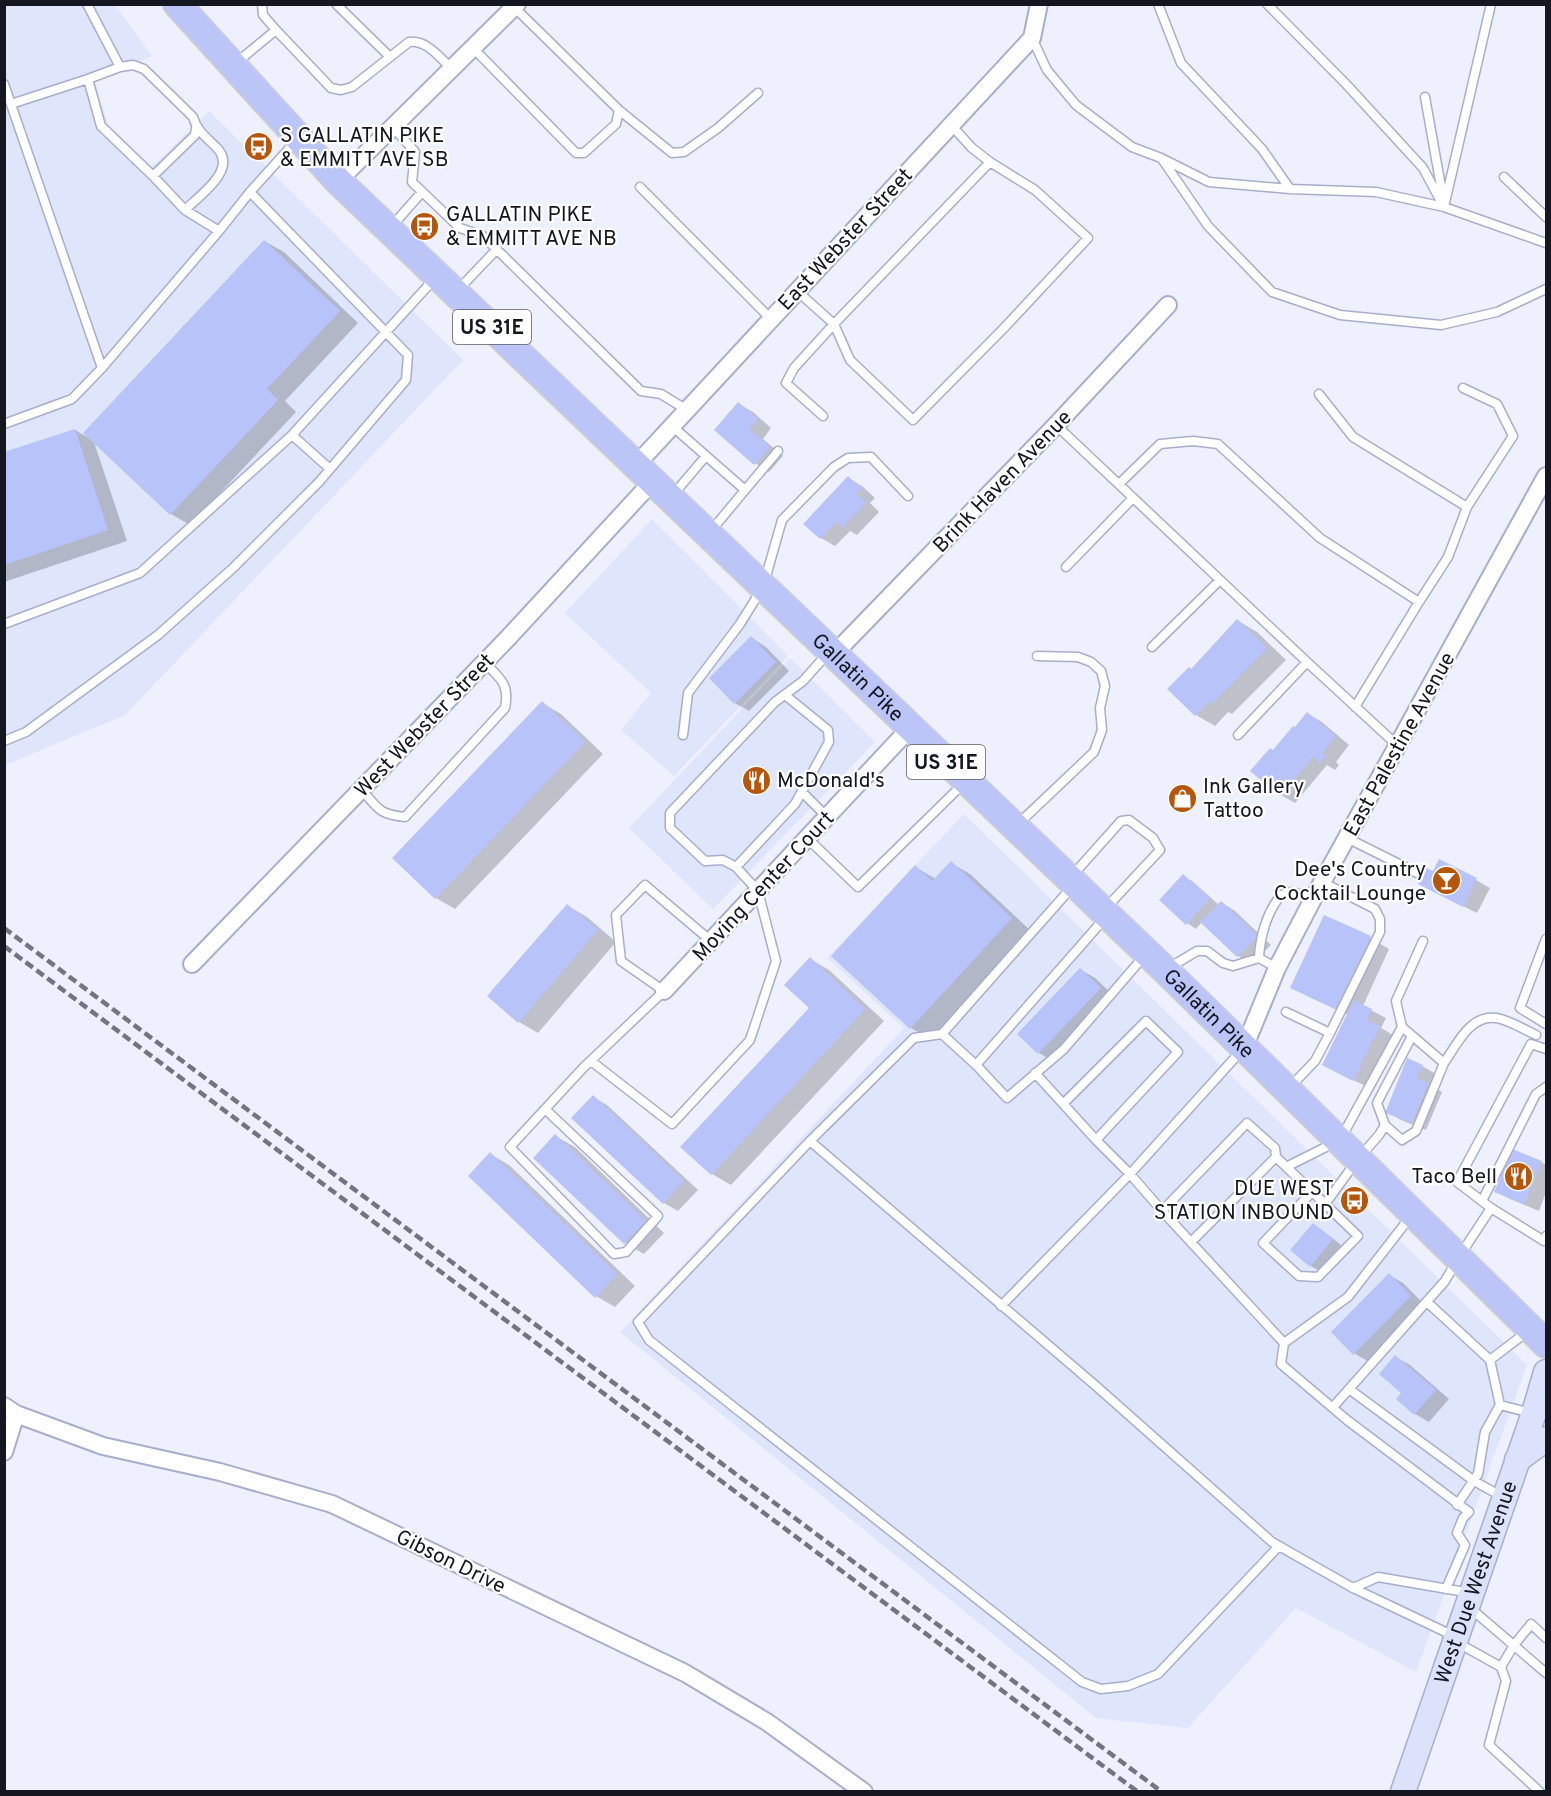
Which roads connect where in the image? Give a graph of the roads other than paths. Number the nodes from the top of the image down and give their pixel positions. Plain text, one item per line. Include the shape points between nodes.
1 (87, 4) edge
2 (262, 4) edge
3 (336, 4) edge
4 (1039, 4) edge
5 (1158, 4) edge
6 (1267, 4) edge
7 (1491, 4) edge
8 (178, 5) edge
9 (515, 6) edge
10 (276, 30) junction
11 (1032, 38) junction
12 (473, 48) junction
13 (390, 57) junction
14 (233, 65) junction
15 (120, 67) junction
16 (452, 69) junction
17 (88, 80) junction
18 (4, 84) edge
19 (758, 93) dead end
20 (1425, 97) dead end
21 (11, 104) junction
22 (619, 110) junction
23 (951, 124) junction
24 (393, 127) junction
25 (196, 128) junction
26 (299, 138) junction
27 (1161, 158) junction
28 (990, 162) junction
29 (153, 176) junction
30 (1503, 177) dead end
31 (338, 181) junction
32 (640, 187) dead end
33 (1290, 189) junction
34 (250, 192) junction
35 (422, 192) junction
36 (1444, 207) junction
37 (185, 210) junction
38 (1546, 217) edge
39 (389, 229) junction
40 (219, 231) junction
41 (1546, 243) edge
42 (497, 249) junction
43 (447, 284) junction
44 (1546, 289) edge
45 (797, 291) junction
46 (1168, 305) dead end
47 (771, 319) junction
48 (834, 324) junction
49 (386, 333) junction
50 (102, 368) junction
51 (1463, 388) dead end
52 (1319, 394) dead end
53 (687, 410) junction
54 (823, 416) dead end
55 (4, 424) edge
56 (1056, 425) junction
57 (672, 426) junction
58 (292, 435) junction
59 (778, 452) dead end
60 (706, 456) junction
61 (330, 469) junction
62 (1546, 476) edge
63 (653, 482) junction
64 (1119, 484) junction
65 (745, 490) junction
66 (908, 496) dead end
67 (1132, 499) junction
68 (1467, 507) junction
69 (708, 535) junction
70 (1066, 567) dead end
71 (1220, 580) junction
72 (763, 587) junction
73 (1419, 602) junction
74 (4, 624) edge
75 (1152, 647) dead end
76 (832, 652) junction
77 (1037, 657) dead end
78 (484, 662) junction
79 (1306, 662) junction
80 (785, 695) junction
81 (1355, 707) junction
82 (910, 728) junction
83 (683, 735) dead end
84 (1238, 735) dead end
85 (4, 741) edge
86 (1398, 747) junction
87 (966, 781) junction
88 (361, 789) junction
89 (802, 792) junction
90 (827, 817) junction
91 (1014, 828) junction
92 (807, 838) junction
93 (1347, 838) junction
94 (736, 867) junction
95 (1417, 873) dead end
96 (1072, 882) junction
97 (1322, 882) junction
98 (758, 891) junction
99 (1314, 897) junction
100 (1105, 913) junction
101 (1546, 939) edge
102 (711, 941) junction
103 (1423, 941) dead end
104 (1259, 958) junction
105 (1156, 962) junction
106 (192, 964) dead end
107 (1277, 968) junction
108 (664, 991) junction
109 (1286, 1012) dead end
110 (1544, 1023) edge
111 (1402, 1027) junction
112 (1330, 1033) junction
113 (942, 1034) junction
114 (1536, 1035) junction
115 (1412, 1036) junction
116 (1530, 1044) junction
117 (1244, 1048) junction
118 (1546, 1049) edge
119 (591, 1061) junction
120 (1444, 1063) junction
121 (976, 1065) junction
122 (1035, 1074) junction
123 (1546, 1087) edge
124 (1288, 1089) junction
125 (1063, 1104) junction
126 (545, 1109) junction
127 (1385, 1125) junction
128 (1096, 1140) junction
129 (810, 1141) junction
130 (1349, 1150) junction
131 (1275, 1157) junction
132 (1286, 1167) junction
133 (1130, 1174) junction
134 (1313, 1191) junction
135 (1482, 1201) junction
136 (1325, 1204) junction
137 (1491, 1208) junction
138 (1162, 1211) junction
139 (1413, 1213) junction
140 (1546, 1236) edge
141 (1191, 1242) junction
142 (1459, 1257) junction
143 (1427, 1302) junction
144 (1001, 1306) junction
145 (1539, 1337) edge
146 (1284, 1343) junction
147 (1490, 1360) junction
148 (1546, 1372) edge
149 (1349, 1389) junction
150 (1500, 1405) junction
151 (1333, 1407) junction
152 (10, 1410) edge
153 (1534, 1413) junction
154 (1546, 1439) edge
155 (4, 1452) edge
156 (1517, 1460) junction
157 (1474, 1480) junction
158 (1504, 1498) junction
159 (1457, 1505) junction
160 (1279, 1546) junction
161 (1353, 1588) junction
162 (1446, 1589) junction
163 (1469, 1599) junction
164 (1546, 1638) edge
165 (1456, 1639) junction
166 (1514, 1645) junction
167 (1501, 1667) junction
168 (1546, 1673) edge
169 (864, 1791) edge
170 (1403, 1791) edge
171 (1540, 1791) edge

1 - 15 lane
2 - 10 lane via 263,15
3 - 13 lane
4 - 11 street
5 - 33 lane via 1181,63 1262,149
6 - 36 lane via 1423,168
7 - 36 lane
8 - 14 main road, Gallatin Pike / US 31E
9 - 12 street
9 - 22 lane
10 - 13 lane via 331,88 352,87
10 - 14 lane
11 - 23 street, East Webster Street
11 - 27 lane via 1047,70 1076,105 1132,147
12 - 16 street
12 - 22 lane via 576,153 584,153 616,124
13 - 16 lane via 416,41 425,44
14 - 26 main road, Gallatin Pike / US 31E
15 - 17 lane
15 - 25 lane via 133,65 144,69 193,117
16 - 24 street
17 - 21 lane
17 - 29 lane via 101,126
18 - 21 lane
19 - 22 lane via 684,152 672,153
20 - 36 lane
21 - 50 lane
23 - 28 lane
23 - 45 street, East Webster Street
24 - 31 street
24 - 35 lane via 415,152 412,182
25 - 29 lane via 195,135
25 - 37 lane via 224,160 221,174
26 - 31 main road, Gallatin Pike / US 31E
26 - 34 lane
27 - 33 lane via 1209,183
27 - 44 lane via 1208,225 1272,292 1340,315 1441,325 1497,312
28 - 48 lane
28 - 48 lane via 1035,190 1088,237 1004,328 913,420 850,360
29 - 37 lane
30 - 38 lane
31 - 39 main road, Gallatin Pike / US 31E
32 - 47 lane
33 - 36 lane via 1376,192
34 - 40 lane
34 - 49 lane
35 - 39 lane
35 - 42 lane via 460,228 483,236
36 - 41 lane
37 - 40 lane
39 - 43 main road, Gallatin Pike / US 31E
40 - 50 lane
42 - 43 lane
42 - 53 lane via 642,391 661,394
43 - 49 lane
43 - 63 main road, Gallatin Pike / US 31E
45 - 47 street, East Webster Street
45 - 48 lane
46 - 56 street, Brink Haven Avenue
47 - 53 street, East Webster Street
48 - 54 lane via 794,368 786,383
49 - 58 lane
49 - 61 lane via 408,355 406,380
50 - 55 lane via 72,399
51 - 68 lane via 1497,404 1513,436
52 - 68 lane via 1353,436
53 - 57 street, East Webster Street
56 - 64 lane
56 - 76 street, Brink Haven Avenue
57 - 60 lane
57 - 63 street, East Webster Street
58 - 61 lane
58 - 74 lane via 140,573
59 - 65 lane
60 - 63 lane
60 - 65 lane
61 - 85 lane via 233,568 158,635 26,732
62 - 86 street, East Palestine Avenue
63 - 69 main road, Gallatin Pike / US 31E
63 - 78 street, West Webster Street
64 - 67 lane
64 - 73 lane via 1160,444 1218,444 1320,538
65 - 69 lane
66 - 72 lane via 871,457 841,462 782,520
67 - 70 lane
67 - 71 lane
68 - 73 lane via 1448,557
69 - 72 main road, Gallatin Pike / US 31E
71 - 75 lane
71 - 79 lane
72 - 76 main road, Gallatin Pike / US 31E
72 - 83 lane via 688,693
73 - 81 lane
76 - 80 lane
76 - 82 main road, Gallatin Pike / US 31E
77 - 91 lane via 1078,657 1101,671 1105,686 1100,708 1102,730 1094,752
78 - 88 street, West Webster Street
78 - 88 lane via 502,681 507,695 505,708 405,817 379,810
79 - 81 lane
79 - 84 lane
80 - 89 lane via 828,730 829,742
80 - 94 lane via 670,813 670,828 705,861 723,860
81 - 86 lane
82 - 87 main road, Gallatin Pike / US 31E
82 - 90 street, Moving Center Court
86 - 93 street, East Palestine Avenue
87 - 91 main road, Gallatin Pike / US 31E
87 - 92 lane via 858,887
88 - 106 street, West Webster Street
89 - 90 lane
89 - 94 lane
90 - 92 street, Moving Center Court
91 - 96 main road, Gallatin Pike / US 31E
92 - 98 street, Moving Center Court
93 - 95 lane
93 - 97 street, East Palestine Avenue
94 - 98 lane
96 - 100 main road, Gallatin Pike / US 31E
96 - 100 lane via 1120,821 1130,820 1153,838 1160,850
96 - 113 lane
97 - 99 street, East Palestine Avenue
97 - 112 lane via 1375,909 1380,919 1380,932
98 - 102 street, Moving Center Court
98 - 119 lane via 776,961 750,1040 672,1124
99 - 104 lane via 1291,892 1281,895 1262,937
99 - 107 street, East Palestine Avenue
100 - 105 main road, Gallatin Pike / US 31E
100 - 121 lane
101 - 110 lane via 1520,1008
102 - 108 street, Moving Center Court
102 - 108 lane via 645,885 616,915 621,961
103 - 111 lane via 1396,1001
104 - 105 lane via 1233,966 1207,951 1197,951
104 - 107 lane
105 - 117 main road, Gallatin Pike / US 31E
105 - 122 lane
107 - 117 street, East Palestine Avenue
108 - 119 lane
109 - 112 lane
110 - 114 lane
111 - 115 lane
111 - 130 lane
112 - 124 lane via 1315,1061
113 - 121 lane
113 - 129 lane via 914,1038
114 - 116 lane
114 - 120 lane via 1497,1017 1486,1018 1467,1029
115 - 120 lane
115 - 127 lane via 1377,1103
116 - 118 lane
116 - 135 lane via 1458,1182
117 - 124 main road, Gallatin Pike / US 31E
117 - 133 lane
119 - 126 lane
120 - 127 lane via 1416,1131 1402,1140
121 - 122 lane via 1007,1098
122 - 125 lane
123 - 135 lane via 1536,1094
124 - 130 main road, Gallatin Pike / US 31E
125 - 128 lane
125 - 128 lane via 1146,1021 1178,1053
126 - 126 lane via 510,1147 614,1254 626,1252 658,1216
127 - 130 lane via 1379,1135
128 - 133 lane
129 - 144 lane
129 - 160 lane via 638,1322 649,1340 1082,1682 1101,1689 1128,1686 1158,1674
130 - 132 lane
130 - 136 lane
130 - 139 main road, Gallatin Pike / US 31E
131 - 132 lane
131 - 138 lane via 1275,1148 1247,1123
131 - 141 lane
132 - 134 lane
133 - 138 lane
133 - 144 lane
134 - 136 lane
134 - 136 lane via 1263,1243 1299,1276 1318,1277 1358,1236
135 - 137 lane
137 - 140 lane via 1544,1241
137 - 142 lane
138 - 141 lane
139 - 142 main road, Gallatin Pike / US 31E
139 - 146 lane via 1348,1297
141 - 146 lane
142 - 143 lane
142 - 145 main road, Gallatin Pike / US 31E
143 - 147 lane
143 - 149 lane
144 - 160 lane
145 - 147 lane
146 - 151 lane via 1281,1364
147 - 150 lane
148 - 153 main road, West Due West Avenue
149 - 151 lane
149 - 157 lane
150 - 153 lane
150 - 157 lane via 1485,1432
151 - 159 lane
152 - 155 street
152 - 169 street, Gibson Drive via 106,1446 220,1472 332,1504 685,1673 766,1722
153 - 156 main road, West Due West Avenue
154 - 156 main road
156 - 158 main road, West Due West Avenue
157 - 158 lane
157 - 159 lane
158 - 163 main road, West Due West Avenue
159 - 162 lane via 1469,1512 1457,1533 1465,1545
160 - 161 lane
161 - 162 lane via 1378,1577
161 - 165 lane
162 - 163 lane
163 - 165 main road, West Due West Avenue
163 - 166 lane
164 - 166 lane via 1531,1624
165 - 167 lane
165 - 170 main road, West Due West Avenue
166 - 167 lane
166 - 168 lane
167 - 171 lane via 1506,1681 1489,1745

